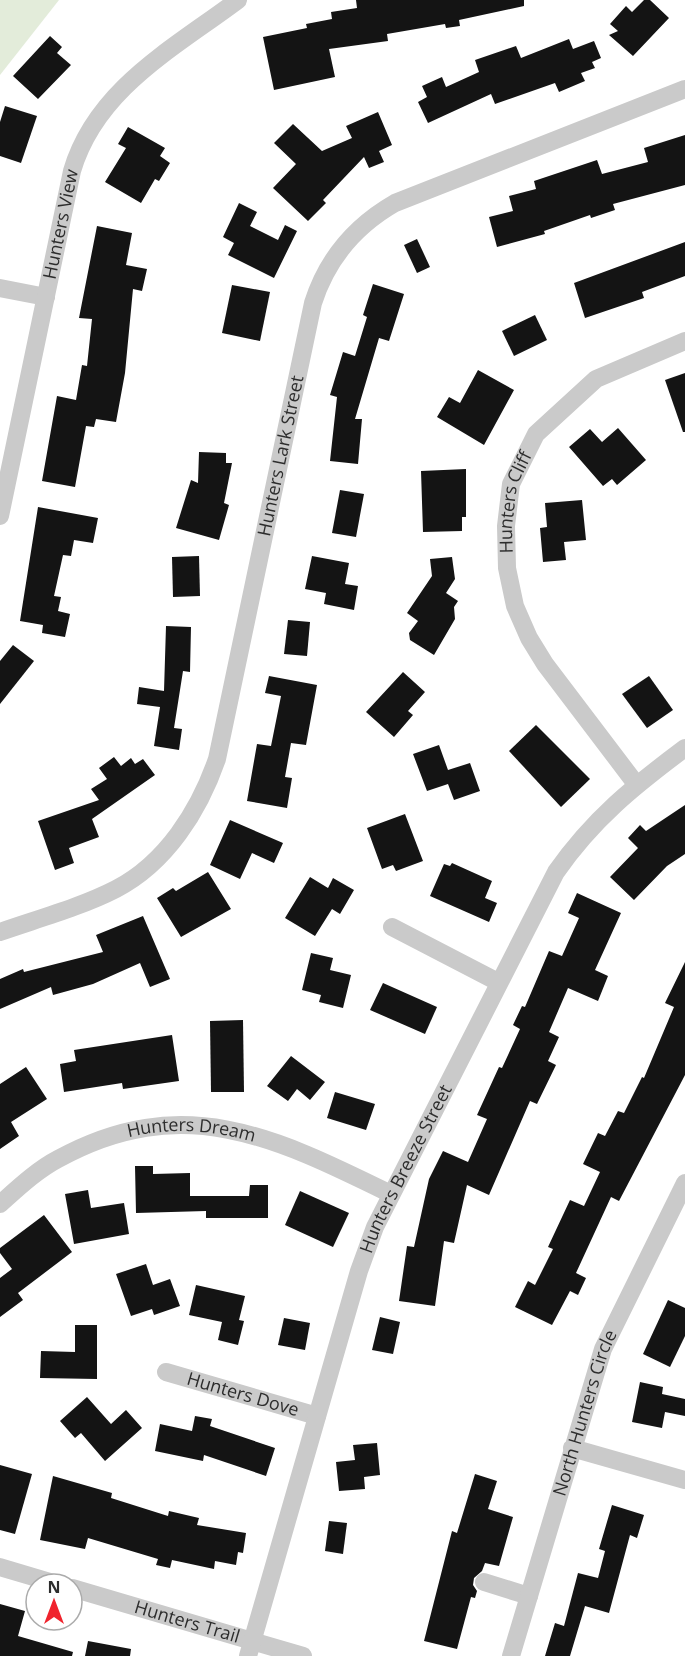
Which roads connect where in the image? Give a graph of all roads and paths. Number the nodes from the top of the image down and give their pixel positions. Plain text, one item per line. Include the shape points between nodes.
1 (238, 0) edge
2 (685, 89) edge
3 (0, 288) edge
4 (46, 297) junction
5 (685, 341) edge
6 (0, 516) edge
7 (685, 748) edge
8 (636, 784) junction
9 (392, 927) dead end
10 (0, 933) edge
11 (498, 982) junction
12 (685, 1183) edge
13 (391, 1194) junction
14 (0, 1204) edge
15 (166, 1372) dead end
16 (317, 1416) junction
17 (572, 1448) junction
18 (685, 1480) edge
19 (0, 1567) edge
20 (24, 1574) edge
21 (484, 1582) dead end
22 (84, 1592) edge
23 (529, 1596) junction
24 (250, 1649) edge
25 (303, 1656) edge
26 (512, 1656) edge

1 - 4 street, Hunters View via 134,79 90,125 72,171
2 - 10 street, Hunters Lark Street via 395,203 355,232 334,258 313,303 217,759 207,788 184,827 142,873 115,890
3 - 4 street
4 - 6 street, Hunters View
5 - 8 street, Hunters Cliff via 596,379 536,434 511,484 506,526 507,568 515,606 529,638
7 - 8 street, Hunters Breeze Street
8 - 11 street, Hunters Breeze Street via 593,823 556,872
9 - 11 street
11 - 13 street, Hunters Breeze Street
12 - 17 street, North Hunters Circle via 603,1349
13 - 14 street, Hunters Dream via 315,1156 255,1134 198,1125 169,1125 112,1134 57,1159
13 - 16 street, Hunters Breeze Street via 359,1271
15 - 16 street, Hunters Dove
16 - 24 street, Hunters Breeze Street
17 - 18 street
17 - 23 street, North Hunters Circle
19 - 20 street
21 - 23 street
22 - 24 street, Hunters Trail
23 - 26 street, North Hunters Circle
24 - 25 street, Hunters Trail

